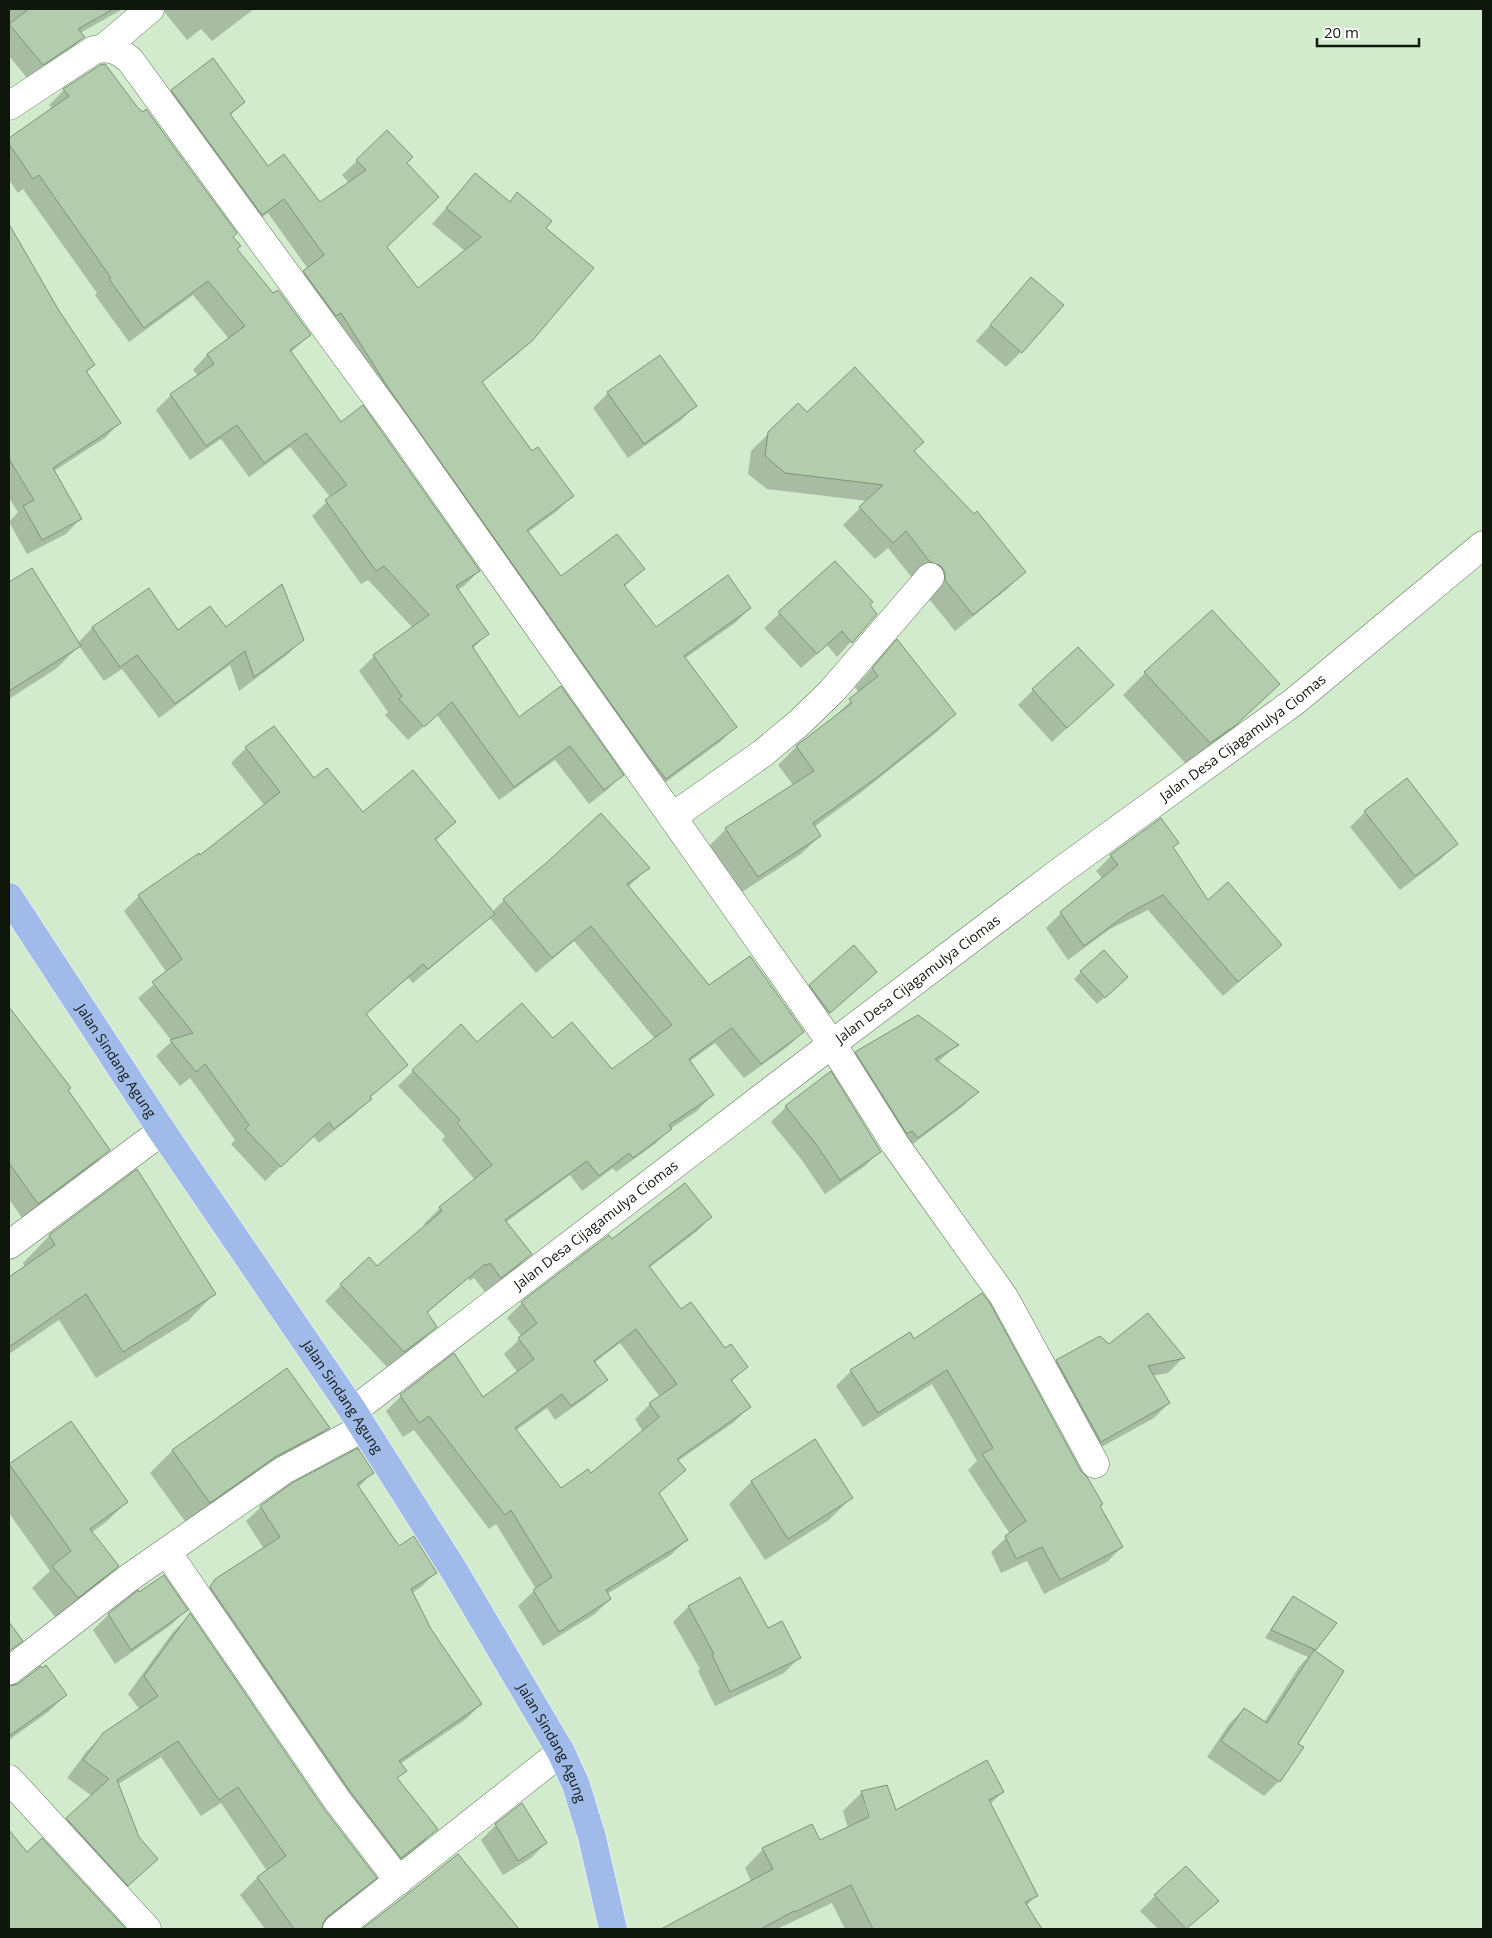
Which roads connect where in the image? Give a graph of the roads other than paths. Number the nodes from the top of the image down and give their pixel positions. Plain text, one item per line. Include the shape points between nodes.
1 (150, 9) edge
2 (105, 47) junction
3 (9, 106) edge
4 (1483, 545) edge
5 (930, 577) dead end
6 (672, 817) junction
7 (9, 897) edge
8 (832, 1044) junction
9 (162, 1131) junction
10 (9, 1245) edge
11 (358, 1420) junction
12 (1095, 1464) dead end
13 (167, 1552) junction
14 (9, 1671) edge
15 (561, 1752) junction
16 (9, 1779) edge
17 (399, 1880) junction
18 (147, 1929) edge
19 (337, 1929) edge
20 (613, 1929) edge

1 - 2 street
2 - 3 street via 94,50
2 - 6 street via 122,53 136,68 397,426
4 - 8 street, Jalan Desa Cijagamulya Ciomas via 1295,700
5 - 6 street via 832,691 799,723 763,753
6 - 8 street
7 - 9 main road, Jalan Sindang Agung
8 - 11 street, Jalan Desa Cijagamulya Ciomas
8 - 12 street via 894,1144 1004,1298
9 - 10 street
9 - 11 main road, Jalan Sindang Agung
11 - 13 street, Jalan Desa Cijagamulya Ciomas
11 - 15 main road, Jalan Sindang Agung via 455,1572
13 - 14 street, Jalan Desa Cijagamulya Ciomas
13 - 17 street via 331,1792
15 - 17 street
15 - 20 main road, Jalan Sindang Agung via 576,1785 592,1837
16 - 18 street
17 - 19 street

